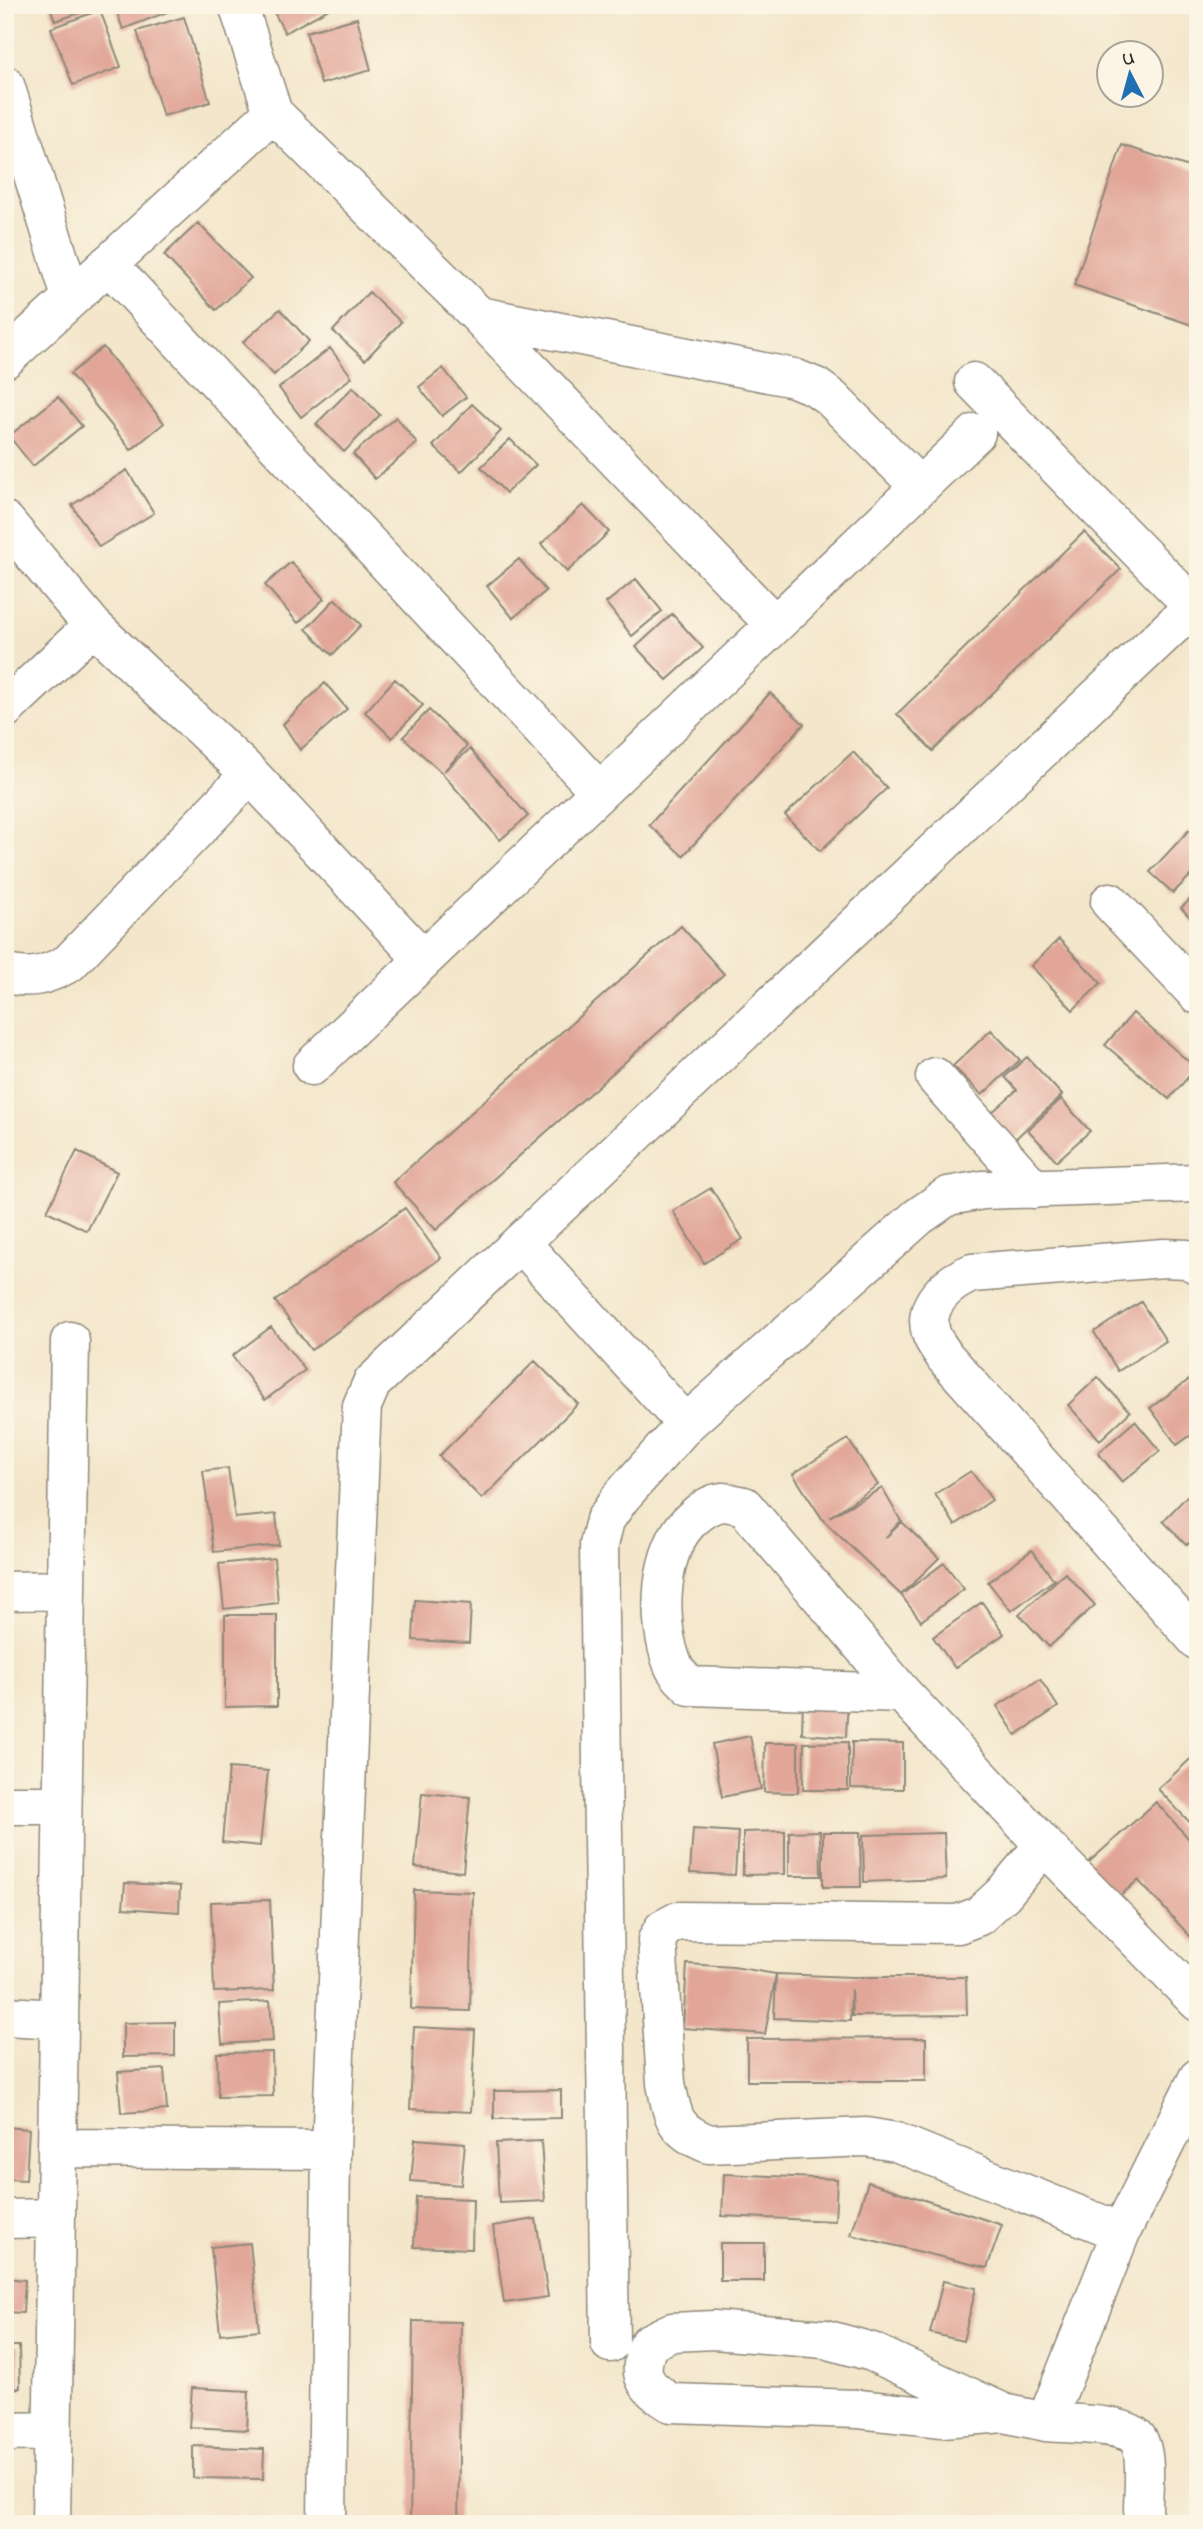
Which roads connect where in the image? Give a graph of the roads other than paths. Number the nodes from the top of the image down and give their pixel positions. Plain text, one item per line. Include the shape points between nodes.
1 (238, 5) edge
2 (5, 85) edge
3 (273, 113) junction
4 (108, 264) junction
5 (71, 297) junction
6 (479, 316) junction
7 (5, 359) edge
8 (974, 382) dead end
9 (976, 433) dead end
10 (919, 486) junction
11 (5, 521) edge
12 (1196, 607) edge
13 (774, 624) junction
14 (93, 626) junction
15 (5, 709) edge
16 (250, 774) junction
17 (599, 791) junction
18 (1110, 902) dead end
19 (424, 959) junction
20 (5, 973) edge
21 (1198, 995) edge
22 (312, 1066) dead end
23 (935, 1077) dead end
24 (1198, 1183) edge
25 (1034, 1189) junction
26 (521, 1243) junction
27 (1198, 1265) edge
28 (70, 1341) dead end
29 (686, 1424) junction
30 (66, 1590) junction
31 (5, 1591) edge
32 (1198, 1641) edge
33 (902, 1693) junction
34 (5, 1805) edge
35 (62, 1805) junction
36 (1044, 1845) junction
37 (1198, 2002) edge
38 (5, 2016) edge
39 (59, 2019) junction
40 (1198, 2077) edge
41 (57, 2148) junction
42 (331, 2150) junction
43 (5, 2218) edge
44 (56, 2218) junction
45 (1121, 2232) junction
46 (610, 2343) dead end
47 (1004, 2413) junction
48 (1046, 2422) junction
49 (52, 2431) junction
50 (5, 2432) edge
51 (1143, 2509) dead end
52 (51, 2524) edge
53 (327, 2524) edge

1 - 3 street
2 - 5 street
3 - 4 street
3 - 6 street
4 - 5 street
4 - 17 street
5 - 7 street
6 - 10 street via 794,378 831,398
6 - 13 street
8 - 12 street
9 - 10 street
10 - 13 street
11 - 14 street
12 - 26 street
13 - 17 street
14 - 15 street
14 - 16 street
16 - 19 street
16 - 20 street via 69,963 45,976
17 - 19 street
18 - 21 street
19 - 22 street
23 - 25 street
24 - 25 street
25 - 29 street via 948,1196 918,1217
26 - 29 street
26 - 42 street via 372,1384 362,1406
27 - 32 street via 1187,1259 1164,1258 972,1273 943,1290 930,1318 931,1333 946,1357
28 - 30 street
29 - 46 street via 621,1497 605,1520 599,1545
30 - 31 street
30 - 35 street
33 - 33 street via 744,1507 722,1502 704,1509 683,1527 670,1550 664,1609 674,1668 690,1686
33 - 36 street
34 - 35 street
35 - 39 street
36 - 37 street
36 - 45 street via 1003,1894 979,1916 958,1924 678,1921 663,1929 657,1940 668,2094 679,2126 709,2144 880,2138
38 - 39 street
39 - 41 street
40 - 45 street
41 - 42 street
41 - 44 street
42 - 53 street
43 - 44 street
44 - 49 street
45 - 48 street
47 - 47 street via 872,2352 825,2339 714,2330 672,2332 649,2343 642,2359 647,2385 671,2403 858,2409 943,2418
47 - 48 street
48 - 51 street via 1126,2431 1138,2439 1143,2456
49 - 50 street
49 - 52 street

